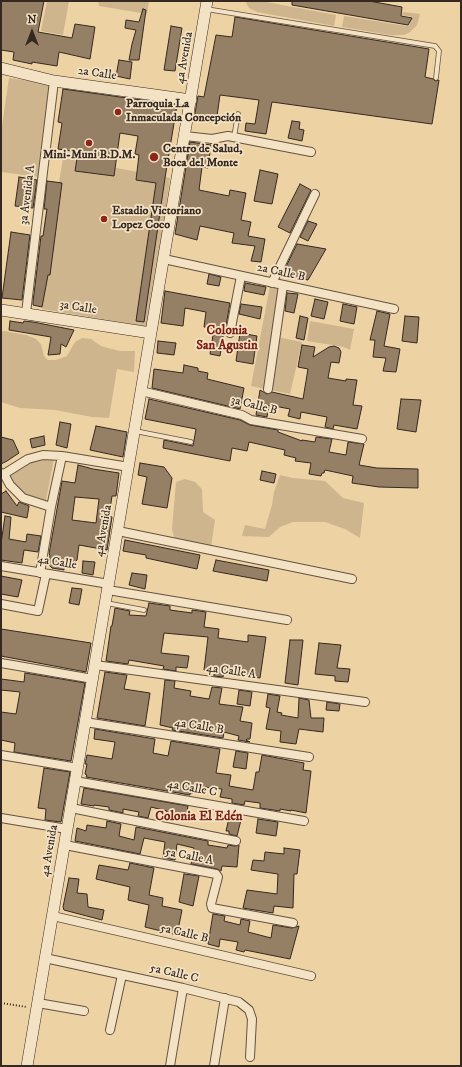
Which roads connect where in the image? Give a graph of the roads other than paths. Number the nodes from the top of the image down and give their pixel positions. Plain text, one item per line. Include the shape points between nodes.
1 (207, 5) edge
2 (1, 68) edge
3 (436, 78) dead end
4 (54, 81) junction
5 (191, 100) junction
6 (238, 114) dead end
7 (185, 136) junction
8 (234, 137) junction
9 (310, 152) dead end
10 (315, 194) dead end
11 (164, 259) junction
12 (241, 276) junction
13 (272, 283) junction
14 (283, 285) junction
15 (1, 310) edge
16 (394, 310) dead end
17 (26, 313) junction
18 (151, 333) junction
19 (230, 333) dead end
20 (268, 388) dead end
21 (141, 391) junction
22 (134, 431) junction
23 (362, 439) dead end
24 (191, 442) dead end
25 (62, 456) junction
26 (129, 467) junction
27 (3, 474) edge
28 (51, 507) junction
29 (118, 531) junction
30 (1, 566) edge
31 (43, 573) junction
32 (352, 579) dead end
33 (108, 587) junction
34 (106, 603) junction
35 (1, 604) edge
36 (144, 610) dead end
37 (287, 620) dead end
38 (1, 663) edge
39 (95, 665) junction
40 (93, 679) junction
41 (364, 702) dead end
42 (86, 722) junction
43 (1, 755) edge
44 (309, 757) dead end
45 (78, 768) junction
46 (75, 781) junction
47 (71, 808) junction
48 (1, 818) edge
49 (304, 821) dead end
50 (67, 829) junction
51 (236, 841) dead end
52 (65, 845) junction
53 (53, 916) junction
54 (293, 923) dead end
55 (45, 958) junction
56 (122, 975) junction
57 (310, 976) dead end
58 (183, 988) junction
59 (225, 998) junction
60 (37, 1006) junction
61 (84, 1011) dead end
62 (110, 1030) dead end
63 (250, 1057) dead end
64 (27, 1066) edge
65 (170, 1066) edge
66 (214, 1066) edge

1 - 3 lane via 435,46 439,51
1 - 5 street, 4a Avenida
2 - 4 street, 2a Calle
4 - 5 street, 2a Calle
4 - 17 street, 3a Avenida A
5 - 7 street, 4a Avenida
6 - 8 lane
7 - 8 street via 212,139
7 - 11 street, 4a Avenida
8 - 9 street
10 - 13 street
11 - 12 street, 2a Calle B
11 - 18 street, 4a Avenida
12 - 13 street, 2a Calle B
12 - 19 street
13 - 14 street, 2a Calle B
14 - 16 street, 2a Calle B
14 - 20 street
15 - 17 street, 3a Calle
17 - 18 street, 3a Calle
18 - 21 street, 4a Avenida
21 - 22 street, 4a Avenida
21 - 23 street, 3a Calle B via 242,415 251,420
22 - 24 lane
22 - 26 street, 4a Avenida
25 - 26 street
25 - 27 street via 35,457
25 - 28 street
26 - 29 street, 4a Avenida
27 - 28 street via 23,498
28 - 31 street
29 - 32 street
29 - 33 street, 4a Avenida
30 - 31 street, 4a Calle
31 - 33 street, 4a Calle
31 - 35 street via 38,610
33 - 34 street, 4a Avenida
33 - 37 street, 4a Calle
34 - 36 lane
34 - 39 street, 4a Avenida
38 - 40 street
39 - 40 street, 4a Avenida
39 - 41 street, 4a Calle A
40 - 42 street, 4a Avenida
42 - 44 street, 4a Calle B
42 - 45 street, 4a Avenida
43 - 45 street
45 - 46 street, 4a Avenida
46 - 47 street, 4a Avenida
46 - 49 street, 4a Calle C
47 - 50 street, 4a Avenida
47 - 51 street
48 - 50 street
50 - 52 street, 4a Avenida
52 - 53 street, 4a Avenida
52 - 54 street, 5a Calle A via 216,874 218,877 212,908
53 - 55 street, 4a Avenida
53 - 57 street, 5a Calle B
55 - 56 street, 5a Calle C
55 - 60 street, 4a Avenida
56 - 58 street, 5a Calle C
56 - 62 street
58 - 59 street, 5a Calle C
58 - 65 street
59 - 63 street, 5a Calle C via 244,1006 251,1015
59 - 66 street
60 - 61 street
60 - 64 street, 4a Avenida

